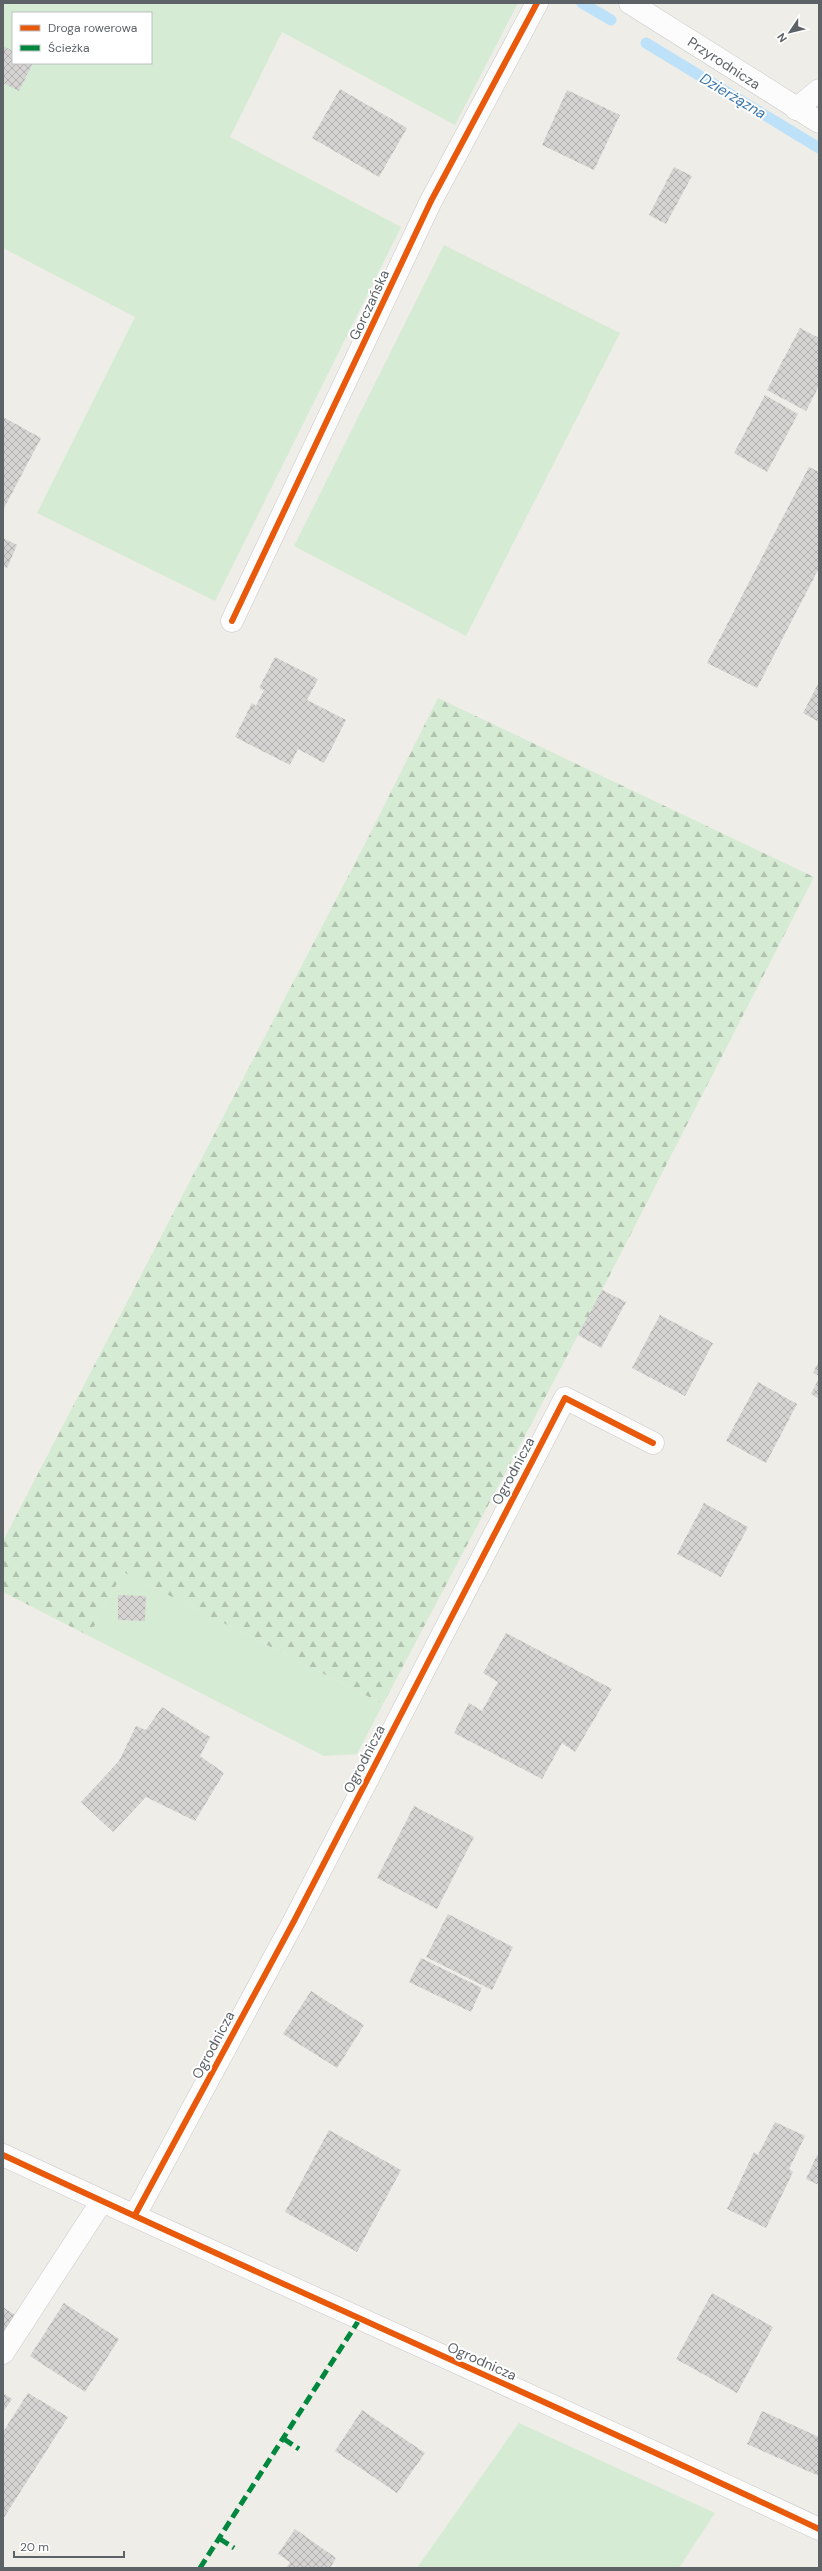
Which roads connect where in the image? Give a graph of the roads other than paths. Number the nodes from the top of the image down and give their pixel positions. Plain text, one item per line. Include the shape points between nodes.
1 (537, 3) edge
2 (630, 3) edge
3 (819, 90) edge
4 (796, 109) junction
5 (819, 122) edge
6 (232, 622) dead end
7 (652, 1443) dead end
8 (3, 2154) edge
9 (102, 2201) junction
10 (135, 2216) junction
11 (3, 2353) edge
12 (819, 2529) edge

1 - 6 street, Gorczańska via 431,201
2 - 4 street, Przyrodnicza
3 - 4 street
4 - 5 street, Przyrodnicza
7 - 10 street, Ogrodnicza via 565,1398 294,1921
8 - 9 street, Ogrodnicza
9 - 10 street, Ogrodnicza
9 - 11 street
10 - 12 street, Ogrodnicza

